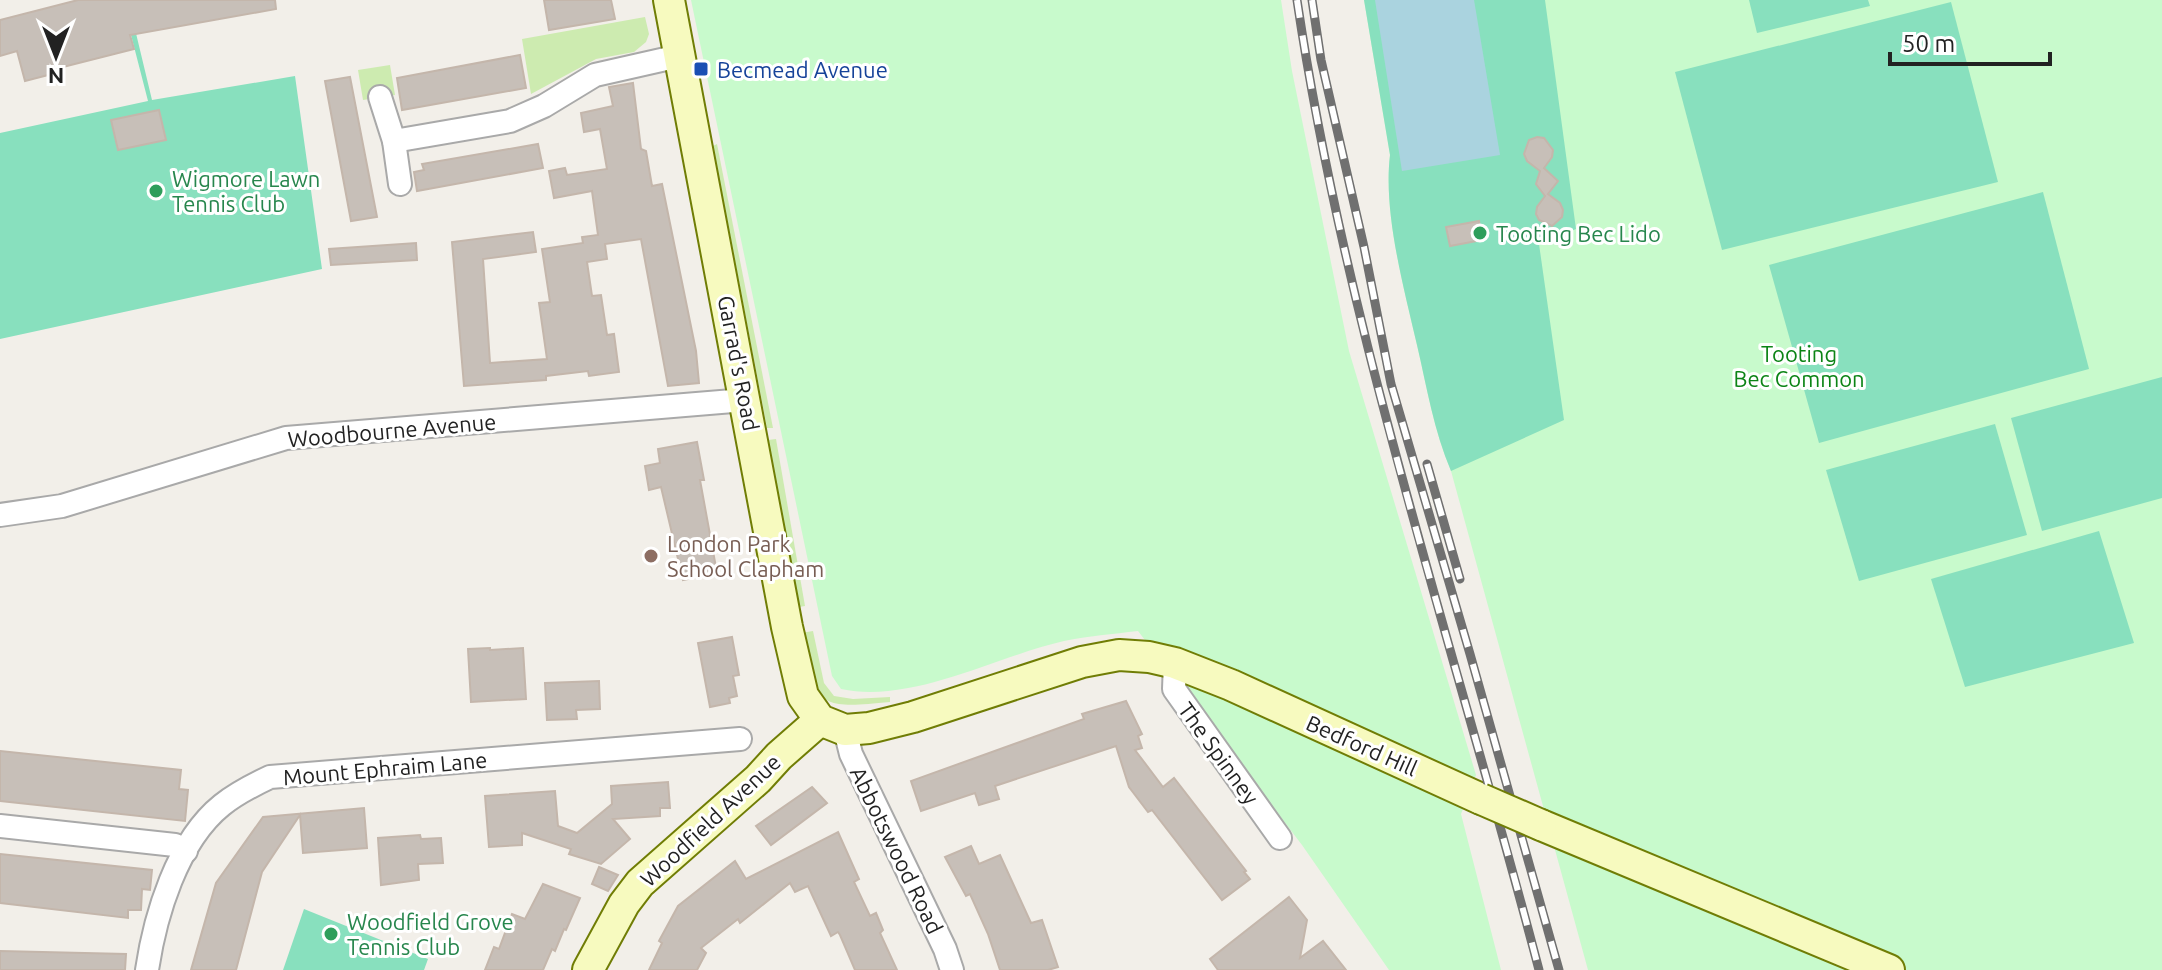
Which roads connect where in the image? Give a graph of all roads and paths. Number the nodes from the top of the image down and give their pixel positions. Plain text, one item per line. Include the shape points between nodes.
1 (669, 0) edge
2 (679, 56) junction
3 (380, 97) dead end
4 (394, 141) junction
5 (400, 184) dead end
6 (745, 400) junction
7 (0, 515) edge
8 (1175, 663) junction
9 (832, 725) junction
10 (740, 739) dead end
11 (0, 826) edge
12 (1280, 838) dead end
13 (186, 851) junction
14 (147, 970) edge
15 (588, 970) edge
16 (952, 970) edge
17 (1889, 970) edge

1 - 2 main road, Garrad's Road
2 - 4 street via 595,75 510,121
2 - 6 main road, Garrad's Road
3 - 4 street
4 - 5 street
6 - 7 street, Woodbourne Avenue via 286,438 62,506
6 - 9 main road, Garrad's Road via 803,696
8 - 9 main road, Bedford Hill via 1119,655 869,728
8 - 12 street, The Spinney via 1174,689
8 - 17 main road, Bedford Hill, bridge via 1541,825
9 - 15 main road, Woodfield Avenue via 796,740 640,883
9 - 16 street, Abbotswood Road via 851,754
10 - 13 street, Mount Ephraim Lane via 270,777 219,807
11 - 13 street via 175,845
13 - 14 street, Mount Ephraim Lane via 162,903

